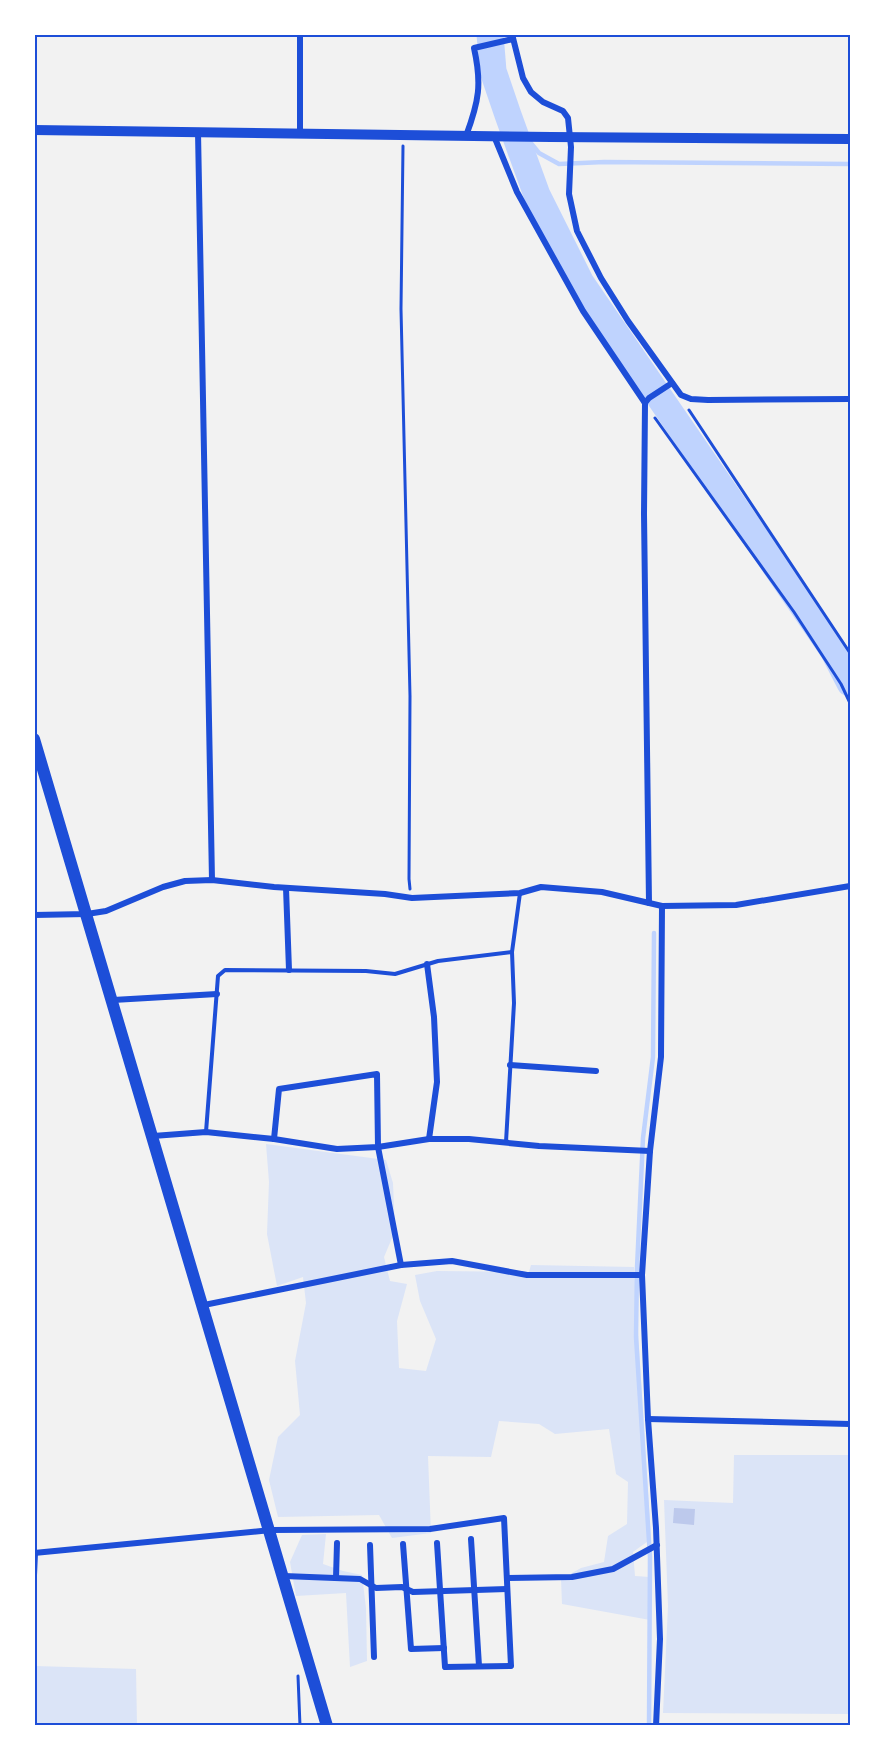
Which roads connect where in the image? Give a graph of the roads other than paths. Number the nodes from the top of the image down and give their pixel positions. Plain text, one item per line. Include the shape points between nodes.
1 (300, 34) edge
2 (511, 37) edge
3 (34, 130) edge
4 (198, 132) junction
5 (300, 134) junction
6 (466, 136) junction
7 (498, 136) junction
8 (571, 137) junction
9 (850, 139) edge
10 (669, 385) junction
11 (850, 399) edge
12 (647, 400) junction
13 (34, 739) edge
14 (212, 880) junction
15 (850, 886) edge
16 (286, 888) junction
17 (520, 893) junction
18 (649, 903) junction
19 (662, 906) junction
20 (87, 914) junction
21 (34, 915) edge
22 (512, 952) junction
23 (427, 964) junction
24 (289, 970) junction
25 (217, 994) junction
26 (112, 1000) junction
27 (510, 1065) junction
28 (596, 1071) dead end
29 (206, 1132) junction
30 (153, 1136) junction
31 (274, 1139) junction
32 (429, 1139) junction
33 (506, 1143) junction
34 (378, 1147) junction
35 (650, 1151) junction
36 (401, 1265) junction
37 (642, 1275) junction
38 (204, 1305) junction
39 (648, 1419) junction
40 (850, 1424) edge
41 (271, 1530) junction
42 (471, 1539) dead end
43 (437, 1542) dead end
44 (337, 1543) dead end
45 (403, 1544) dead end
46 (370, 1545) dead end
47 (657, 1545) junction
48 (35, 1553) edge
49 (34, 1575) edge
50 (284, 1576) junction
51 (336, 1578) junction
52 (507, 1578) junction
53 (371, 1586) junction
54 (507, 1589) junction
55 (406, 1590) junction
56 (474, 1590) junction
57 (440, 1592) junction
58 (444, 1648) junction
59 (374, 1657) dead end
60 (479, 1666) junction
61 (327, 1725) edge
62 (656, 1725) edge

1 - 5 street
2 - 6 street via 474,48 480,73 477,105
2 - 8 street via 531,93 563,111
3 - 4 street
4 - 5 street
4 - 14 street
5 - 6 street
6 - 7 street
7 - 8 street
7 - 12 street via 517,192 583,311
8 - 9 street
8 - 10 street via 569,194 577,231 601,278
10 - 11 street via 691,399
10 - 12 street
12 - 18 street via 644,514
13 - 20 main road
14 - 16 street
14 - 20 street via 185,881 106,912
15 - 19 street via 736,906
16 - 17 street via 412,898
16 - 24 street
17 - 18 street via 541,887 602,892
17 - 22 lane
18 - 19 street
19 - 35 street via 661,1057
20 - 21 street
20 - 26 main road
22 - 23 lane
22 - 27 lane
23 - 24 lane via 394,974
23 - 32 street via 437,1082
24 - 25 lane via 225,970 218,976
25 - 26 street
25 - 29 lane
26 - 30 main road
27 - 28 street
27 - 33 lane
29 - 30 street
29 - 31 street
30 - 38 main road
31 - 34 street via 337,1149
31 - 34 street via 279,1089 377,1074
32 - 33 street via 469,1138
32 - 34 street
33 - 35 street
34 - 36 street
35 - 37 street
36 - 37 street via 452,1261 527,1275
36 - 38 street
37 - 39 street
38 - 41 main road
39 - 40 street
39 - 47 street
41 - 48 street
41 - 50 main road
41 - 52 street via 430,1529 504,1518
42 - 56 street
43 - 57 street
44 - 51 street
45 - 55 street
46 - 53 street
47 - 52 street via 612,1569 572,1577
47 - 62 street via 660,1639
48 - 49 street
50 - 51 street
50 - 61 main road
51 - 53 street via 360,1579
52 - 54 street
53 - 55 street
53 - 59 street
54 - 56 street
54 - 60 street via 511,1666
55 - 57 street
55 - 58 street via 411,1649
56 - 57 street
56 - 60 street
57 - 58 street
58 - 60 street via 445,1667

